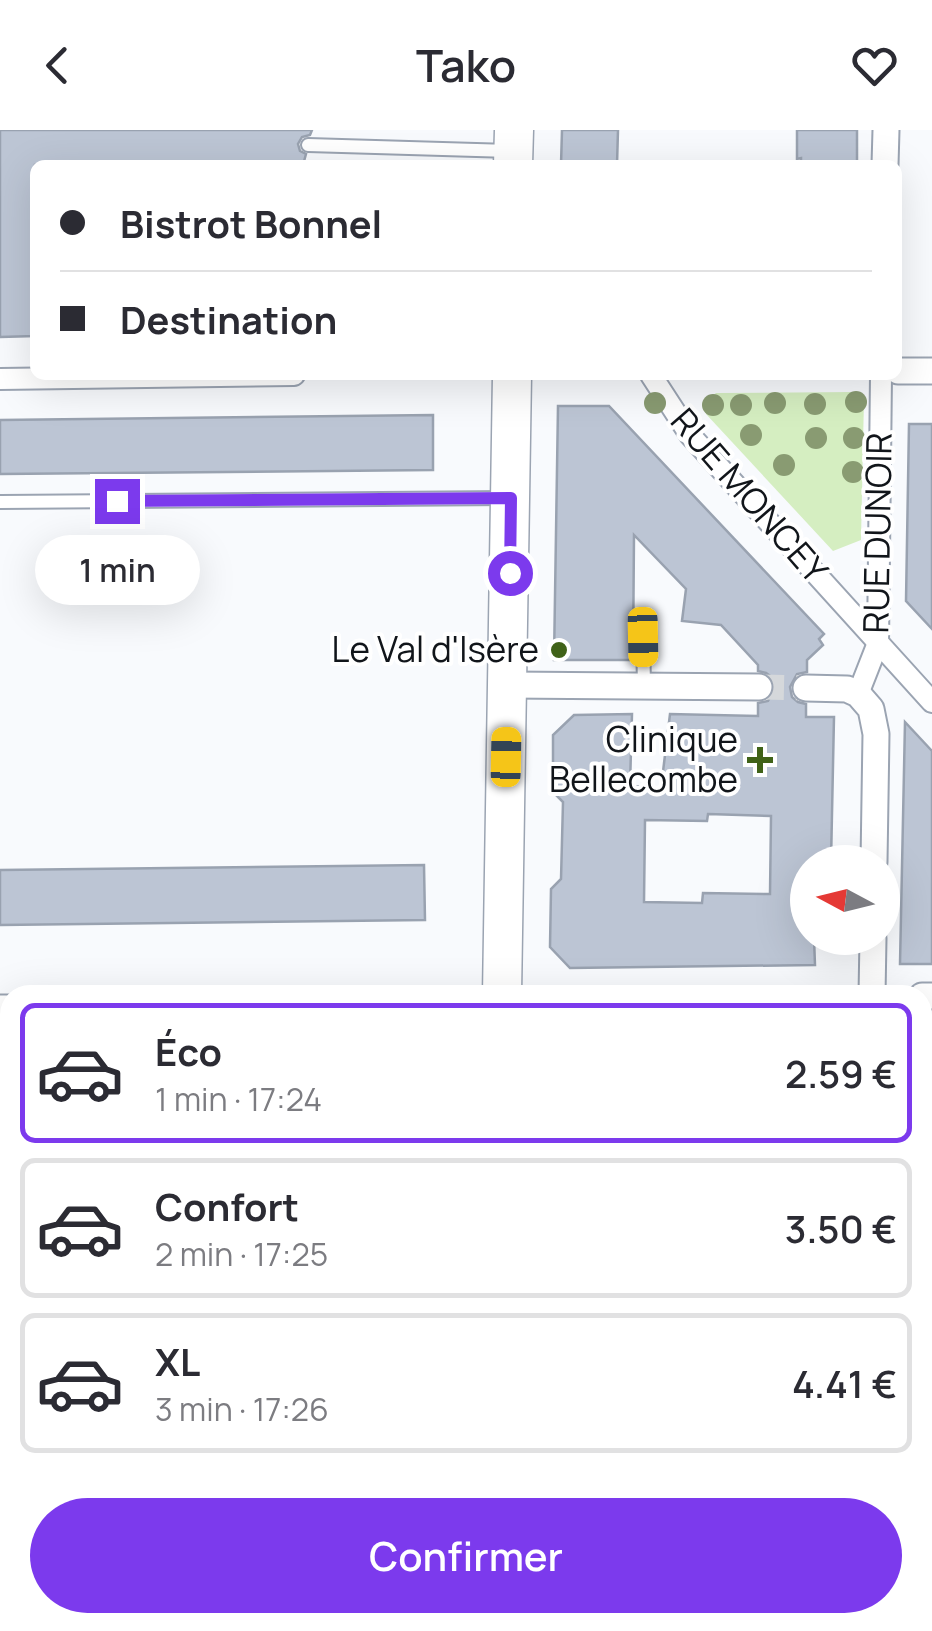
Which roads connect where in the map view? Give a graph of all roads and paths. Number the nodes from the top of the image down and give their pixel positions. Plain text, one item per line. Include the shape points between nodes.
1 (886, 130) edge
2 (308, 146) dead end
3 (514, 149) edge
4 (886, 160) edge
5 (902, 371) edge
6 (932, 371) edge
7 (0, 379) edge
8 (30, 379) edge
9 (512, 380) edge
10 (653, 380) edge
11 (881, 380) edge
12 (511, 498) junction
13 (0, 502) edge
14 (646, 626) dead end
15 (878, 642) junction
16 (508, 685) junction
17 (644, 686) junction
18 (758, 687) tunnel mouth
19 (806, 688) tunnel mouth
20 (858, 694) junction
21 (932, 702) edge
22 (874, 845) edge
23 (873, 955) edge
24 (502, 985) edge
25 (872, 985) edge

1 - 4 street
2 - 3 lane
5 - 6 street
7 - 8 street
9 - 12 main road
10 - 15 street, RUE MONCEY via 690,435
11 - 15 street, RUE DUNOIR
12 - 13 lane
12 - 16 main road
14 - 17 lane
15 - 20 street, RUE DUNOIR
15 - 21 street, RUE MONCEY
16 - 17 street
16 - 24 main road
17 - 18 street
19 - 20 street
20 - 22 street via 871,709 876,734
23 - 25 street

